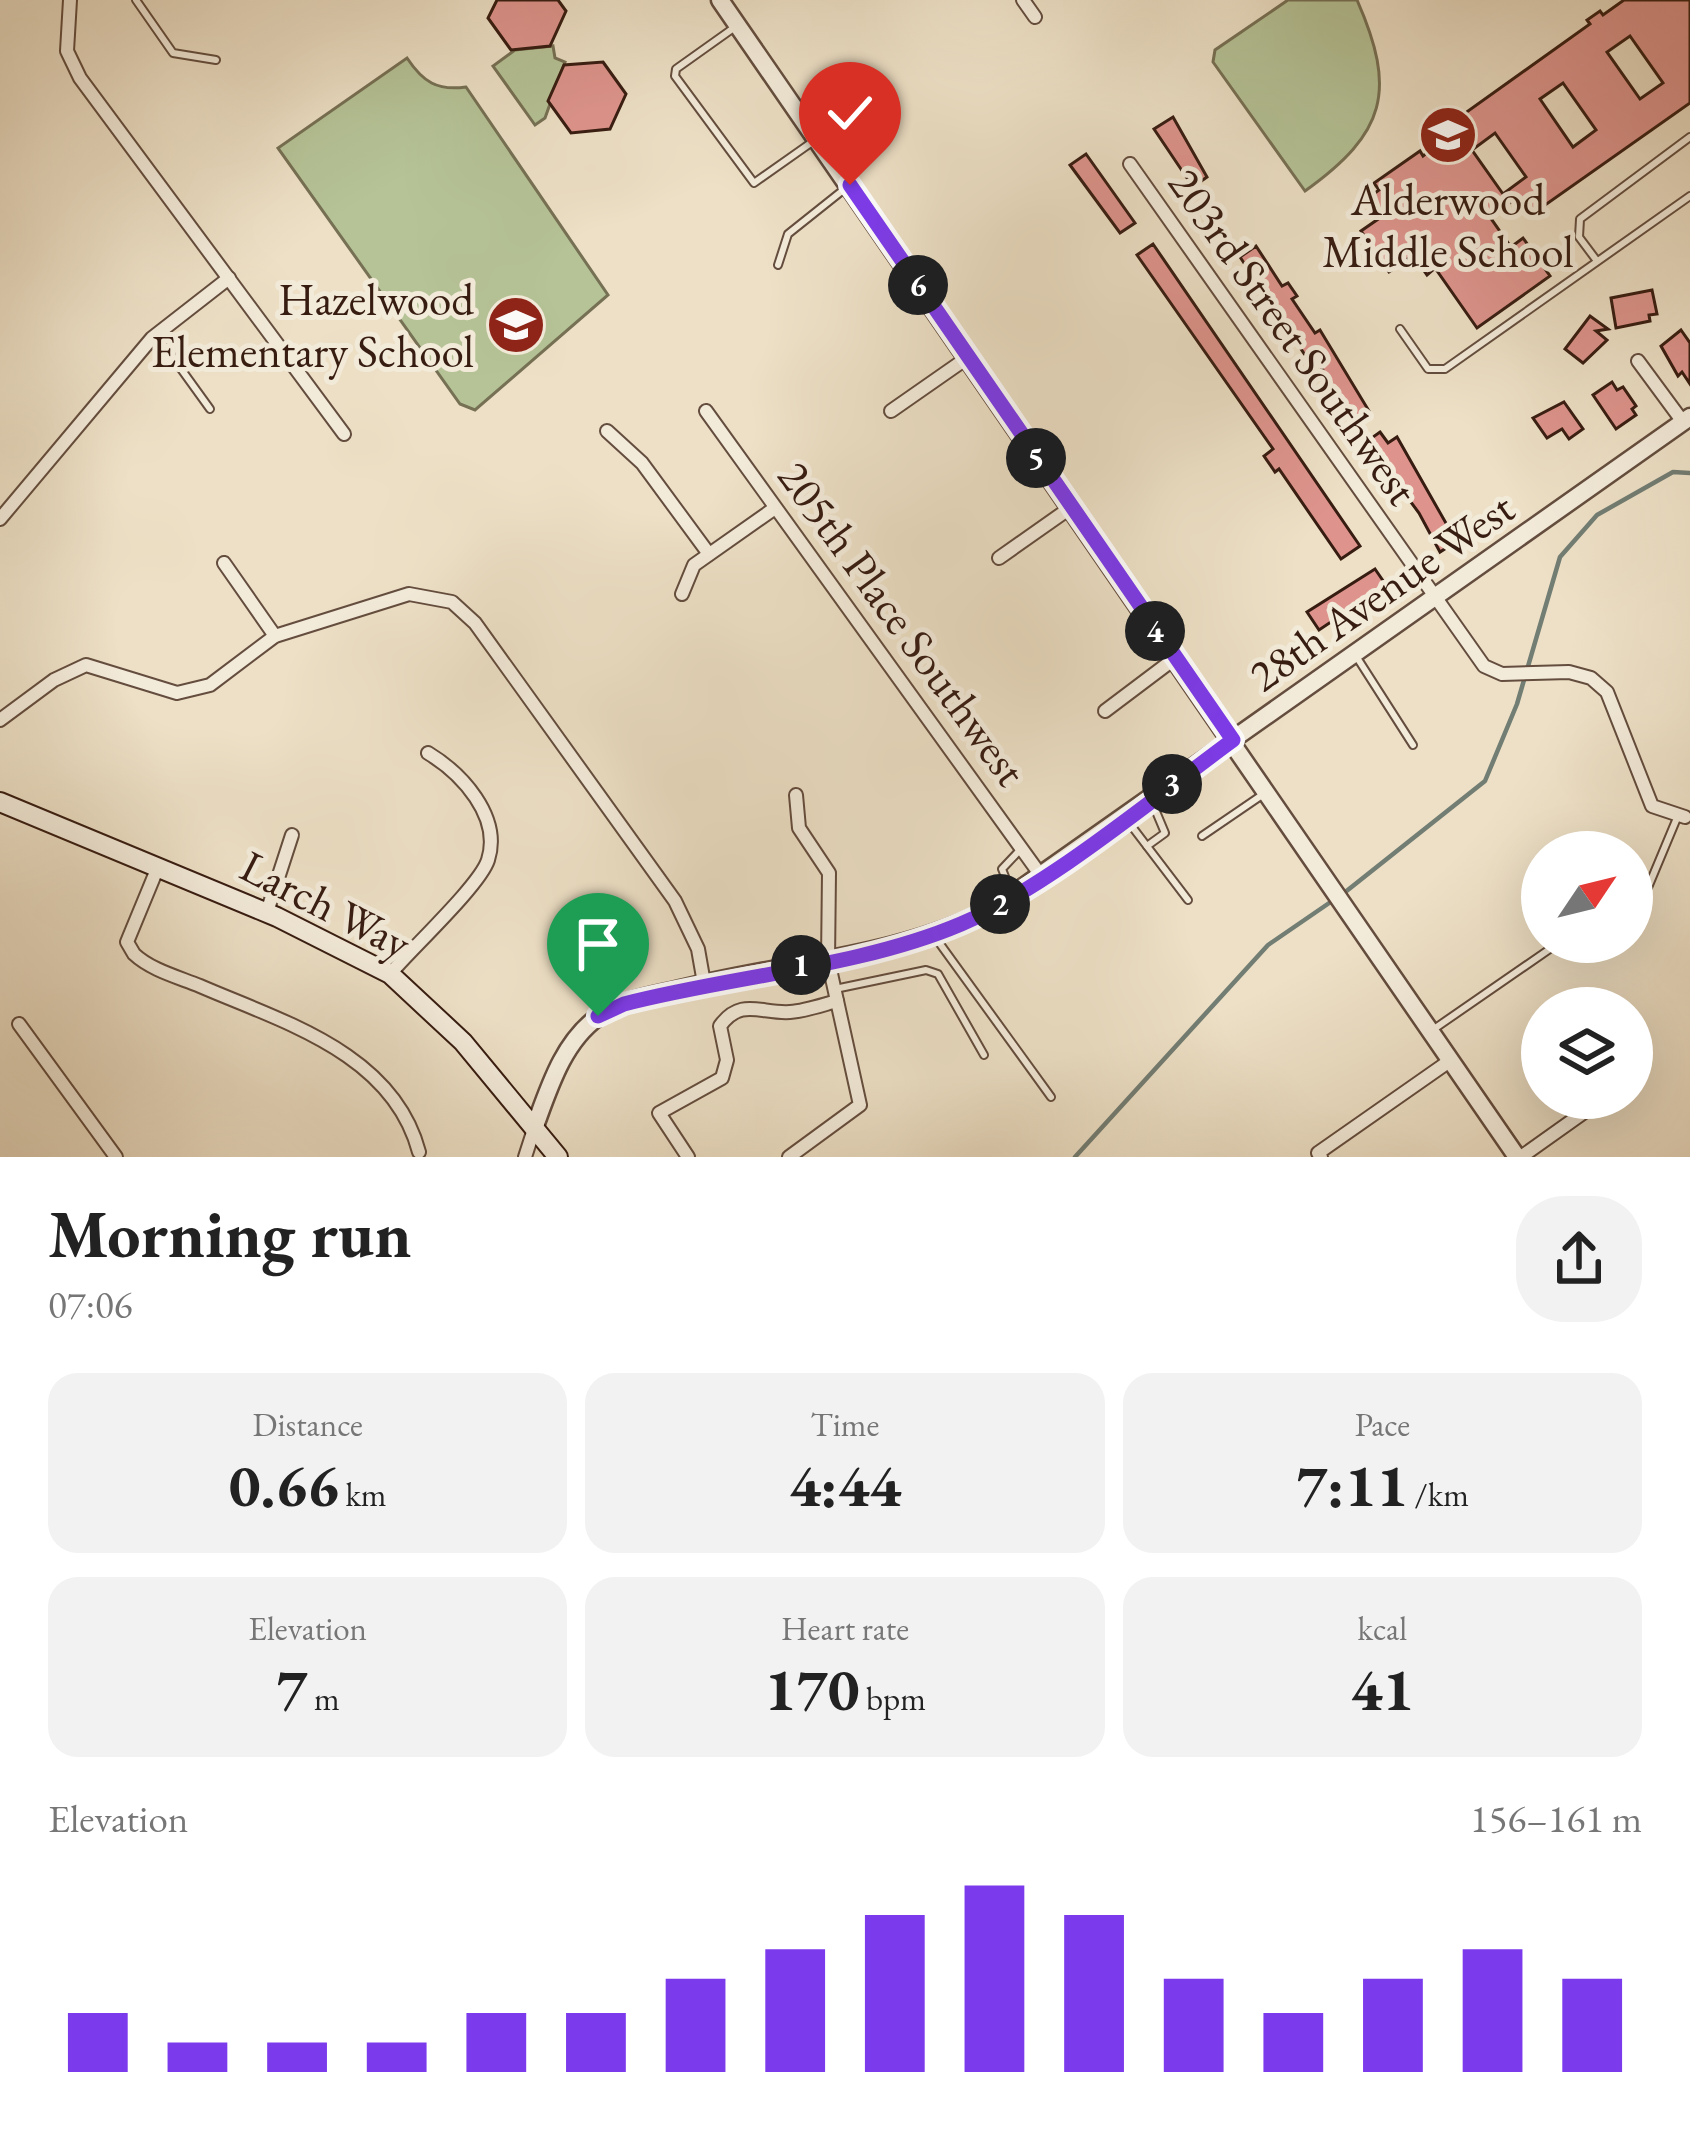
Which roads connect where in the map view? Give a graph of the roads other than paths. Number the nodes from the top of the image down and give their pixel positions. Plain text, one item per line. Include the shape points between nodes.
1 (70, 0) edge
2 (136, 0) edge
3 (720, 0) edge
4 (1023, 0) edge
5 (1035, 17) dead end
6 (738, 25) junction
7 (216, 60) dead end
8 (1690, 137) edge
9 (818, 138) junction
10 (1130, 164) dead end
11 (850, 185) junction
12 (1690, 196) edge
13 (1597, 261) junction
14 (778, 265) dead end
15 (229, 278) junction
16 (1400, 329) dead end
17 (156, 334) junction
18 (967, 358) junction
19 (1638, 361) dead end
20 (210, 409) dead end
21 (706, 411) dead end
22 (891, 411) dead end
23 (1686, 419) edge
24 (607, 431) dead end
25 (344, 434) dead end
26 (775, 508) junction
27 (1070, 508) junction
28 (0, 519) edge
29 (710, 554) junction
30 (1000, 558) dead end
31 (224, 563) dead end
32 (682, 594) dead end
33 (1432, 596) junction
34 (275, 636) junction
35 (1354, 653) junction
36 (1174, 659) junction
37 (1105, 711) dead end
38 (0, 720) edge
39 (1233, 740) junction
40 (1413, 745) dead end
41 (428, 753) dead end
42 (1268, 790) junction
43 (796, 795) dead end
44 (1150, 800) junction
45 (0, 802) edge
46 (1681, 816) joint
47 (1125, 818) junction
48 (292, 835) dead end
49 (1202, 836) dead end
50 (1147, 846) junction
51 (1022, 848) junction
52 (158, 867) junction
53 (1042, 877) junction
54 (1653, 877) edge
55 (1014, 895) junction
56 (1188, 900) dead end
57 (267, 912) junction
58 (933, 934) junction
59 (828, 960) junction
60 (1529, 963) edge
61 (390, 974) junction
62 (704, 983) junction
63 (836, 995) junction
64 (19, 1024) dead end
65 (1431, 1031) junction
66 (984, 1055) dead end
67 (1450, 1060) junction
68 (1051, 1097) dead end
69 (1574, 1119) edge
70 (535, 1126) junction
71 (418, 1152) dead end
72 (1320, 1155) edge
73 (116, 1157) edge
74 (525, 1157) edge
75 (558, 1157) edge
76 (688, 1157) edge
77 (789, 1157) edge
78 (1519, 1157) edge

1 - 15 street via 68,51 80,78
2 - 7 lane via 173,53
3 - 6 street
4 - 5 street
6 - 9 street
6 - 9 lane via 675,76 754,183
8 - 13 lane via 1580,219 1579,237
9 - 11 street
10 - 33 street, 203rd Street Southwest
11 - 14 lane via 788,234
11 - 18 street
12 - 13 lane
13 - 16 lane via 1445,369 1428,369
15 - 17 street
15 - 25 street
17 - 20 lane
17 - 28 street
18 - 22 street
18 - 27 street
19 - 23 street
21 - 26 street, 205th Place Southwest
23 - 33 street, 28th Avenue West
24 - 29 street via 642,463
26 - 29 street
26 - 51 street, 205th Place Southwest
27 - 30 street
27 - 36 street
29 - 32 street via 694,565
31 - 34 street
33 - 35 street, 28th Avenue West
33 - 46 street, 203rd Street Southwest via 1491,671 1591,678 1607,692 1652,806
34 - 38 street via 210,685 177,693 86,665
34 - 62 street via 409,594 452,602 675,902
35 - 39 street, 28th Avenue West
35 - 40 lane
36 - 37 street
36 - 39 street
39 - 42 street
39 - 44 street, 28th Avenue West
41 - 61 street via 455,770 486,815 489,859 467,894
42 - 49 lane
42 - 65 street
43 - 59 street via 799,828 829,873
44 - 47 street, 28th Avenue West
44 - 50 lane via 1165,833
45 - 52 main road, Larch Way
46 - 54 lane
47 - 50 lane
47 - 53 street, 28th Avenue West
48 - 57 street
50 - 56 lane
51 - 53 street, 205th Place Southwest
51 - 55 lane via 1002,869
52 - 57 main road, Larch Way
52 - 71 street via 127,942 134,953 329,1042 411,1122
53 - 55 street, 28th Avenue West
55 - 58 street, 28th Avenue West
57 - 61 main road, Larch Way
58 - 59 street, 28th Avenue West
58 - 68 lane
59 - 62 street, 28th Avenue West
59 - 63 street
60 - 65 lane
61 - 70 main road, Larch Way
62 - 70 street, 28th Avenue West via 598,1016 556,1070
63 - 66 lane via 926,970 938,974
63 - 76 street via 791,1012 748,1006 730,1013 720,1026 722,1078 659,1113
63 - 77 street via 860,1105
64 - 73 street
65 - 67 street
67 - 72 street
67 - 78 street
69 - 78 street
70 - 74 street, 28th Avenue West
70 - 75 main road, Larch Way

